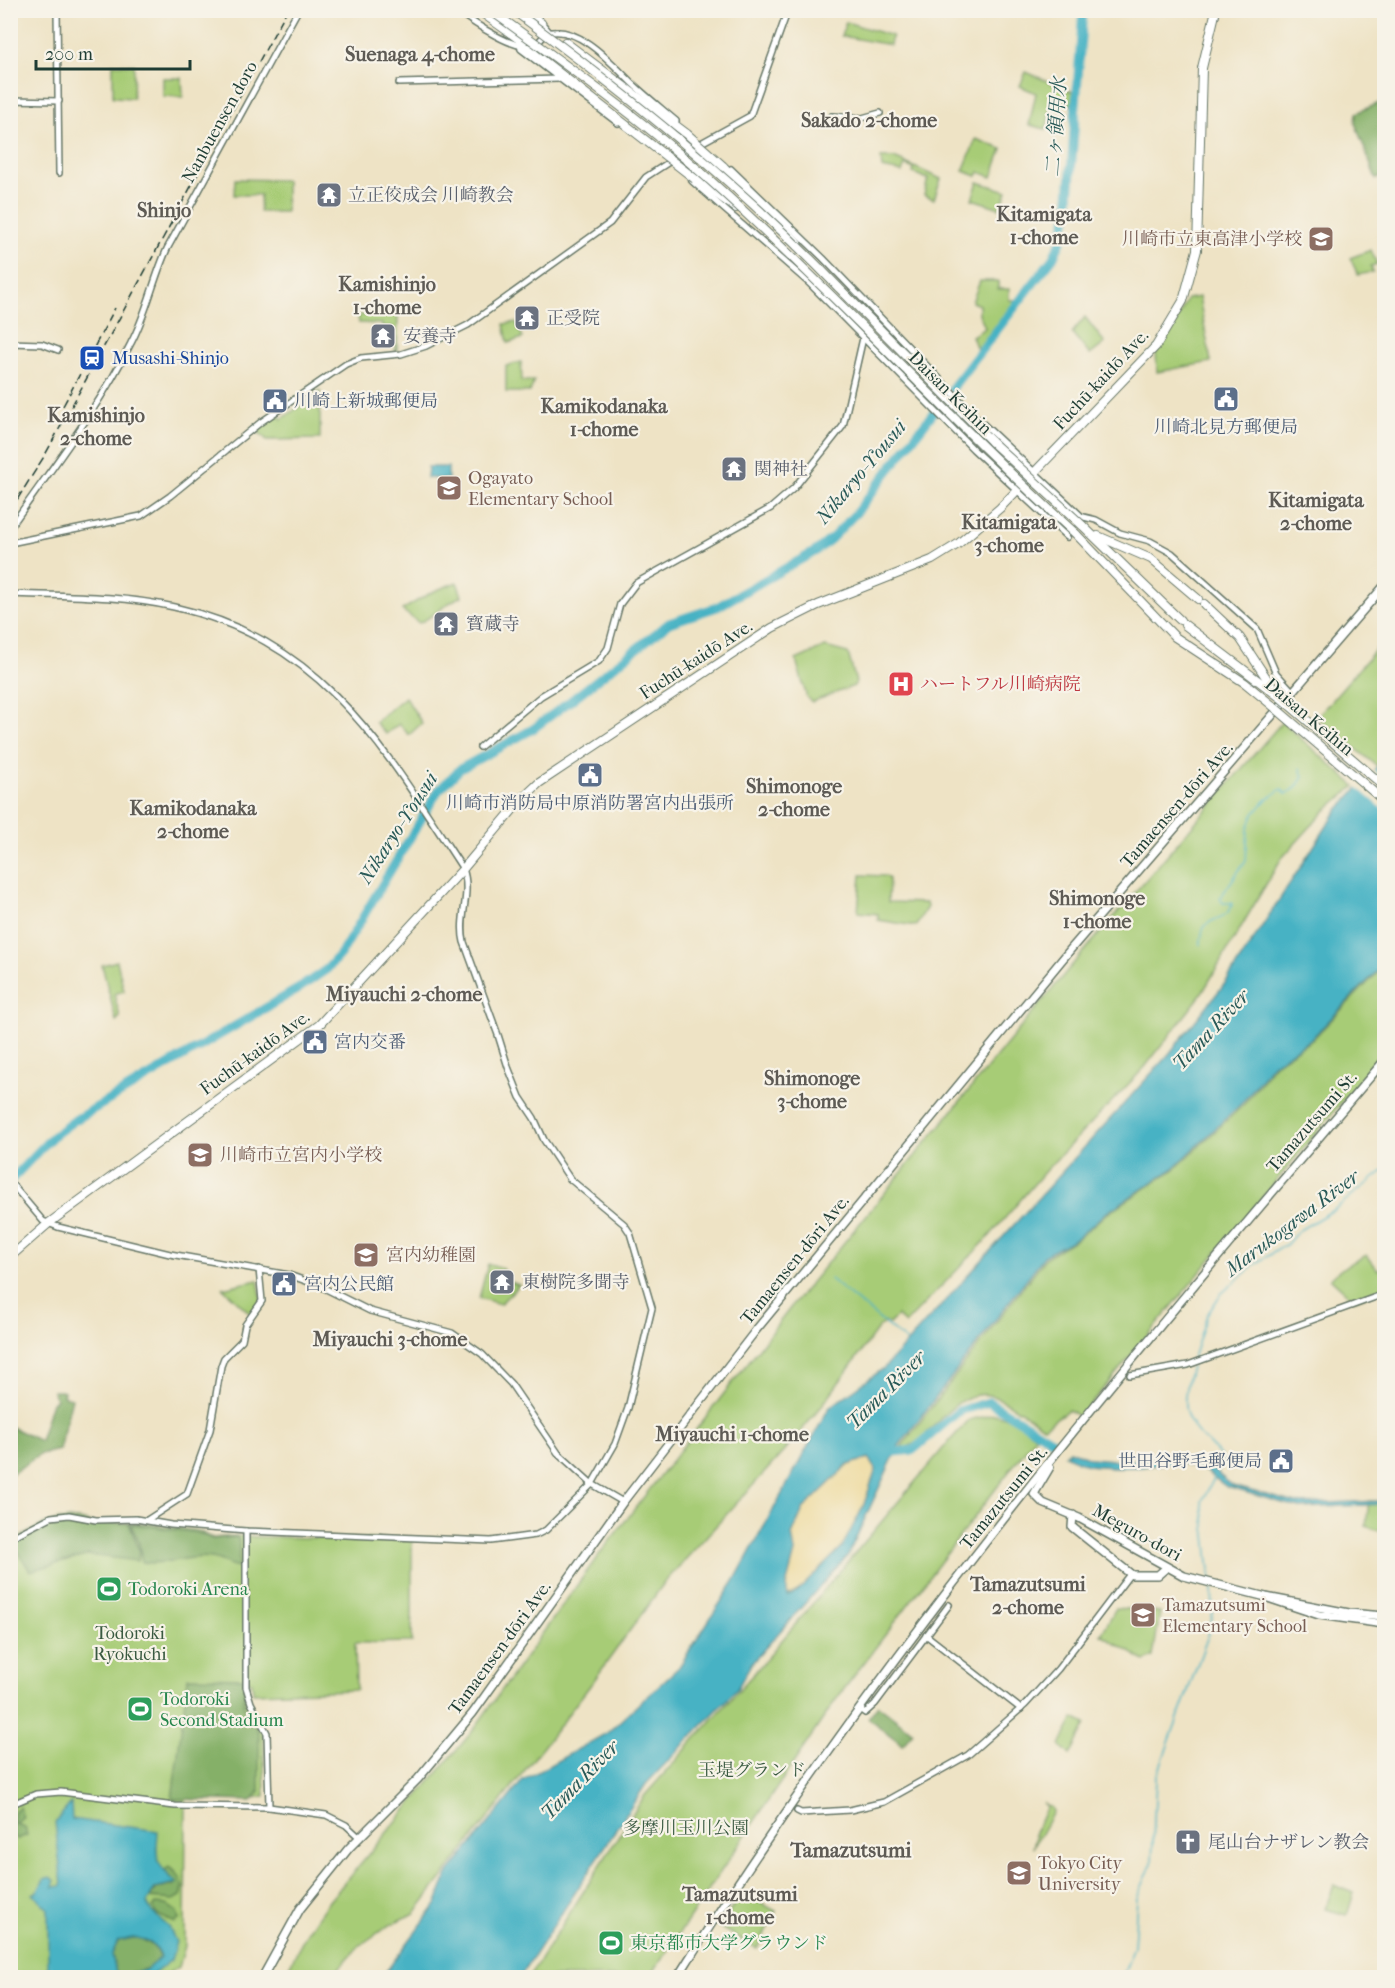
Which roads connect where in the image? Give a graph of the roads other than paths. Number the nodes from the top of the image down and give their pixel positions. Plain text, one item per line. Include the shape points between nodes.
1 (57, 10) edge
2 (298, 10) edge
3 (456, 10) edge
4 (477, 10) edge
5 (490, 10) edge
6 (495, 10) edge
7 (507, 10) edge
8 (513, 10) edge
9 (524, 10) edge
10 (788, 10) edge
11 (1216, 10) edge
12 (533, 12) edge
13 (541, 23) junction
14 (550, 33) junction
15 (541, 39) junction
16 (523, 46) junction
17 (563, 46) junction
18 (544, 59) junction
19 (560, 79) junction
20 (399, 83) dead end
21 (10, 100) edge
22 (59, 101) junction
23 (880, 113) dead end
24 (832, 116) dead end
25 (702, 143) junction
26 (689, 150) junction
27 (682, 153) junction
28 (668, 162) junction
29 (59, 173) dead end
30 (752, 219) junction
31 (811, 258) junction
32 (863, 338) junction
33 (10, 343) edge
34 (58, 350) dead end
35 (1034, 472) junction
36 (1026, 480) junction
37 (1017, 490) junction
38 (1082, 519) junction
39 (10, 528) edge
40 (1091, 533) junction
41 (1067, 537) dead end
42 (10, 543) edge
43 (1384, 586) edge
44 (10, 594) edge
45 (1294, 693) junction
46 (1279, 696) junction
47 (480, 747) dead end
48 (1384, 786) edge
49 (1384, 801) edge
50 (463, 869) junction
51 (1384, 1061) edge
52 (11, 1184) edge
53 (49, 1223) junction
54 (10, 1257) edge
55 (259, 1269) junction
56 (1384, 1294) edge
57 (1130, 1376) dead end
58 (1051, 1463) junction
59 (592, 1484) junction
60 (623, 1502) junction
61 (1073, 1515) junction
62 (147, 1520) junction
63 (246, 1531) junction
64 (10, 1538) edge
65 (1166, 1568) junction
66 (1130, 1574) junction
67 (1266, 1597) junction
68 (949, 1605) dead end
69 (1384, 1616) edge
70 (1384, 1624) edge
71 (926, 1635) junction
72 (1021, 1708) junction
73 (861, 1710) junction
74 (10, 1805) edge
75 (269, 1807) junction
76 (796, 1810) dead end
77 (360, 1838) junction
78 (262, 1977) edge
79 (677, 1977) edge

1 - 22 street
2 - 39 street, Nanbuensen doro via 167,249 141,323 109,385
3 - 16 street via 476,25
4 - 16 highway
5 - 30 highway, Daisan Keihin, bridge via 642,123
6 - 15 street
7 - 15 street
8 - 31 highway, Daisan Keihin, bridge via 683,141
9 - 13 highway
10 - 25 street via 750,116
11 - 35 highway, Fuchū-kaidō Ave. via 1202,68 1198,242 1183,301 1156,346
12 - 13 street
12 - 14 street
13 - 14 street
13 - 15 street
14 - 15 street
14 - 17 street
14 - 25 street via 572,36 592,46
15 - 16 street
15 - 17 street
15 - 18 highway via 538,50
15 - 27 street
16 - 18 highway
16 - 19 street
17 - 26 street
17 - 31 highway, bridge via 687,134 749,190
18 - 30 highway, bridge via 695,179
19 - 20 street
19 - 28 street
21 - 22 street
22 - 29 street
23 - 24 street via 862,118
25 - 26 street
25 - 35 street via 807,242
26 - 27 street
26 - 36 street via 806,259
27 - 28 street
27 - 36 street
28 - 32 street via 764,242
28 - 42 street via 637,186 610,223 468,325 426,346 346,364 261,422 141,516
30 - 49 highway, Daisan Keihin, bridge via 1076,534 1175,638 1245,683
31 - 38 highway, Daisan Keihin, bridge via 942,393
32 - 37 street
32 - 47 street via 843,426 794,488 771,508 636,583 620,604 608,648 599,661 542,696
33 - 34 street via 42,344
35 - 36 highway, Fuchū-kaidō Ave.
35 - 38 street
36 - 37 highway, Fuchū-kaidō Ave.
36 - 38 street via 1066,521
37 - 41 street
37 - 50 highway, Fuchū-kaidō Ave. via 950,550 772,628 550,775 521,800
38 - 40 highway, Daisan Keihin
38 - 45 street via 1096,520 1172,552 1257,629 1276,673
40 - 46 highway, Daisan Keihin via 1183,623
40 - 46 highway via 1151,559 1201,601 1240,638
43 - 45 main road, Tamaensen-dōri Ave.
44 - 50 street via 164,605 204,615 264,642 302,666 350,708 386,754
45 - 60 main road, Tamaensen-dōri Ave. via 1047,978 756,1330
46 - 48 highway, Daisan Keihin, bridge
50 - 53 highway, Fuchū-kaidō Ave. via 319,1026
50 - 59 street via 467,883 461,923 464,942 520,1097 565,1173 630,1233 651,1300 651,1316 625,1415 615,1444
51 - 58 main road, Tamazutsumi St. via 1273,1190
52 - 53 street
53 - 54 highway, Fuchū-kaidō Ave.
53 - 55 street via 162,1253
55 - 59 street via 313,1283 370,1311 440,1329 469,1344 511,1384 558,1452
55 - 62 street via 262,1301 247,1323 242,1340 224,1358 210,1430 187,1494
56 - 57 street via 1198,1362
58 - 61 main road, Meguro-dori via 1034,1494 1043,1503
58 - 73 main road, Tamazutsumi St.
59 - 60 street
59 - 63 street via 546,1530 508,1540
60 - 77 main road, Tamaensen-dōri Ave. via 473,1713 424,1772
61 - 65 main road, Meguro-dori
61 - 66 main road via 1072,1527
62 - 63 street
62 - 64 street via 51,1517
63 - 75 street via 246,1687 267,1733
65 - 66 main road via 1148,1577
65 - 67 main road, Meguro-dori
66 - 72 street via 1058,1669
67 - 69 main road, Meguro-dori
67 - 70 main road, Meguro-dori via 1319,1615
68 - 71 street
71 - 72 street
71 - 73 street via 875,1704 865,1713
72 - 76 street via 968,1755 892,1798 850,1810
73 - 79 main road, Tamazutsumi St. via 742,1875
74 - 75 street via 36,1794 62,1792 175,1806
75 - 77 street via 326,1815
77 - 78 main road, Tamaensen-dōri Ave. via 296,1916

